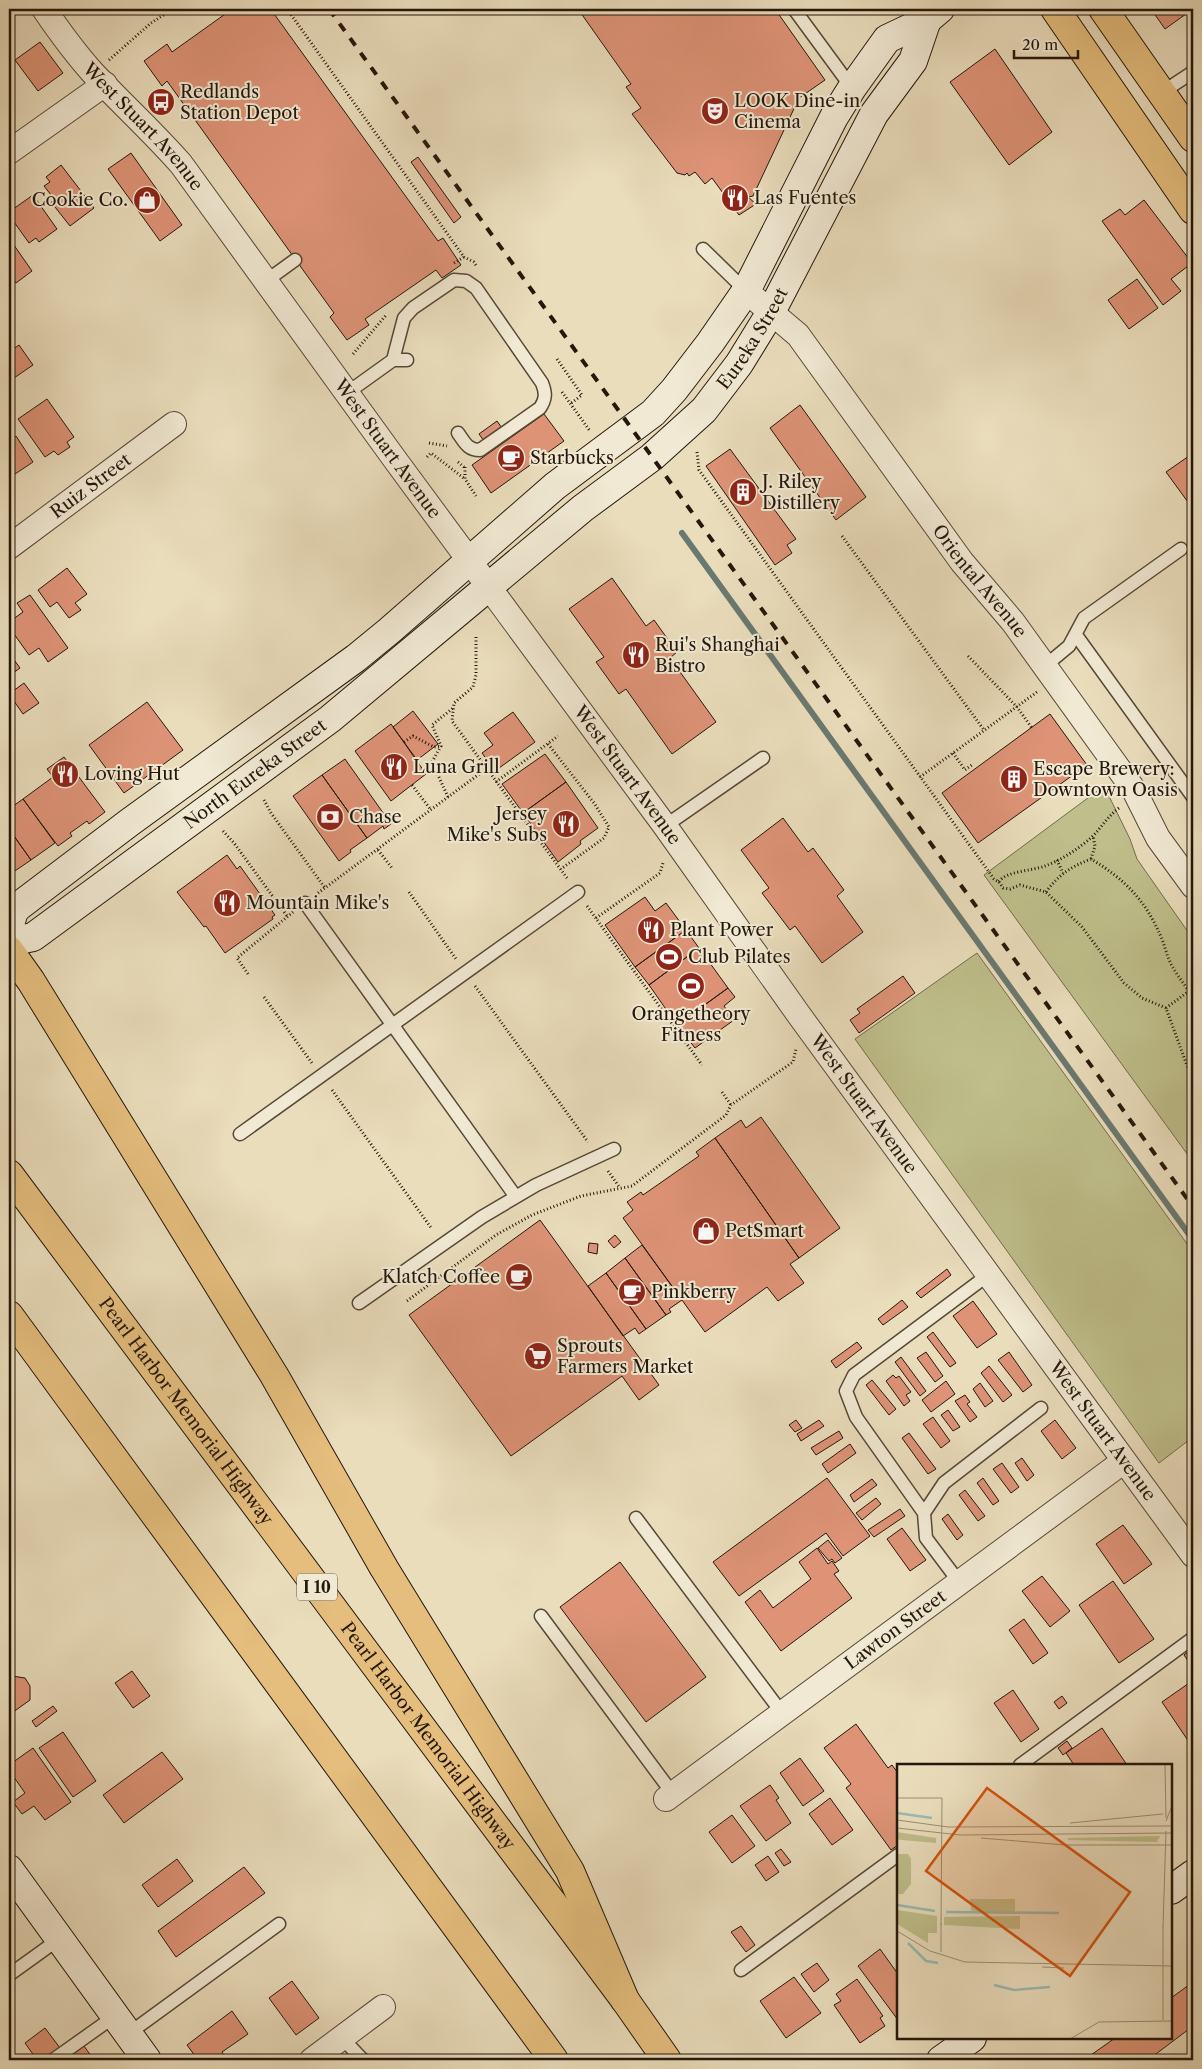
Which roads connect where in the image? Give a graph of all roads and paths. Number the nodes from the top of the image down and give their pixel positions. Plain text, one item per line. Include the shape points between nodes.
1 (44, 9) edge
2 (173, 9) edge
3 (287, 9) edge
4 (794, 9) edge
5 (1055, 9) edge
6 (1102, 9) edge
7 (934, 15) edge
8 (126, 45) dead end
9 (1193, 72) edge
10 (105, 84) junction
11 (852, 88) junction
12 (1162, 93) junction
13 (1193, 138) edge
14 (9, 152) edge
15 (1193, 210) edge
16 (703, 249) dead end
17 (295, 260) dead end
18 (478, 268) dead end
19 (266, 281) junction
20 (746, 291) junction
21 (771, 312) junction
22 (558, 359) dead end
23 (393, 360) junction
24 (407, 360) dead end
25 (559, 388) dead end
26 (347, 393) junction
27 (570, 404) junction
28 (174, 424) dead end
29 (590, 432) dead end
30 (458, 433) dead end
31 (697, 452) dead end
32 (426, 457) dead end
33 (465, 461) dead end
34 (465, 479) junction
35 (476, 496) dead end
36 (842, 536) dead end
37 (9, 547) edge
38 (1181, 549) dead end
39 (469, 561) junction
40 (490, 588) junction
41 (1076, 635) junction
42 (476, 638) dead end
43 (968, 656) dead end
44 (1045, 666) junction
45 (1040, 690) dead end
46 (1017, 707) junction
47 (453, 708) junction
48 (1032, 728) dead end
49 (984, 730) junction
50 (558, 736) dead end
51 (404, 742) dead end
52 (548, 744) junction
53 (441, 746) junction
54 (953, 753) junction
55 (763, 758) dead end
56 (973, 764) dead end
57 (486, 769) junction
58 (920, 777) junction
59 (496, 782) junction
60 (412, 785) dead end
61 (448, 797) junction
62 (1193, 797) edge
63 (264, 800) dead end
64 (1122, 806) dead end
65 (431, 810) junction
66 (665, 826) junction
67 (223, 831) dead end
68 (1093, 836) junction
69 (378, 850) junction
70 (1091, 859) junction
71 (664, 860) dead end
72 (1057, 860) junction
73 (392, 868) dead end
74 (561, 869) junction
75 (1063, 873) junction
76 (568, 878) dead end
77 (998, 882) junction
78 (1193, 886) edge
79 (326, 888) junction
80 (409, 892) dead end
81 (578, 892) dead end
82 (1046, 892) junction
83 (305, 903) junction
84 (587, 905) dead end
85 (287, 916) junction
86 (596, 918) junction
87 (9, 928) edge
88 (9, 942) edge
89 (9, 950) edge
90 (457, 959) dead end
91 (248, 974) dead end
92 (475, 986) dead end
93 (1189, 991) junction
94 (264, 997) dead end
95 (1193, 997) edge
96 (1166, 1008) junction
97 (392, 1024) junction
98 (797, 1046) dead end
99 (313, 1064) dead end
100 (702, 1065) dead end
101 (1193, 1082) edge
102 (332, 1090) dead end
103 (722, 1092) dead end
104 (732, 1105) junction
105 (240, 1134) dead end
106 (589, 1143) dead end
107 (614, 1149) dead end
108 (608, 1171) dead end
109 (9, 1174) edge
110 (620, 1188) junction
111 (516, 1197) junction
112 (432, 1229) dead end
113 (452, 1257) dead end
114 (457, 1263) junction
115 (988, 1275) junction
116 (407, 1301) dead end
117 (359, 1303) dead end
118 (9, 1315) edge
119 (1041, 1408) dead end
120 (1124, 1461) junction
121 (924, 1513) junction
122 (636, 1518) dead end
123 (1193, 1556) edge
124 (959, 1582) junction
125 (540, 1616) dead end
126 (1193, 1638) edge
127 (782, 1713) junction
128 (1021, 1764) edge
129 (669, 1796) joint
130 (897, 1856) edge
131 (1193, 1874) edge
132 (11, 1877) edge
133 (1172, 1889) edge
134 (279, 1924) dead end
135 (59, 1939) junction
136 (741, 1970) dead end
137 (9, 1975) edge
138 (625, 2000) junction
139 (383, 2007) dead end
140 (121, 2025) junction
141 (342, 2038) junction
142 (971, 2039) edge
143 (53, 2060) edge
144 (147, 2060) edge
145 (312, 2060) edge
146 (363, 2060) edge
147 (554, 2060) edge
148 (667, 2060) edge
149 (941, 2060) edge

1 - 10 street, West Stuart Avenue via 64,38
2 - 8 path
3 - 18 path via 464,256
4 - 11 lane
5 - 15 main road
6 - 12 main road
7 - 11 street, Eureka Street via 887,40
7 - 21 street, Eureka Street via 913,61 874,114
9 - 12 lane
10 - 14 street
10 - 19 street, West Stuart Avenue via 181,164
11 - 20 street, Eureka Street via 834,117
12 - 13 main road
16 - 20 lane
17 - 19 lane
19 - 26 street, West Stuart Avenue
20 - 21 street, Oriental Avenue
20 - 39 street, Eureka Street via 691,370 653,413 555,486
21 - 40 street, Eureka Street via 739,364 704,410 673,440 583,508
21 - 44 street, Oriental Avenue via 798,335 962,562
22 - 27 path via 582,395
23 - 24 lane
23 - 26 lane
23 - 30 lane via 404,318 413,308 454,280 466,281 476,288 542,383 546,391 545,400 540,408 480,450 468,447
25 - 27 path
26 - 39 street, West Stuart Avenue
27 - 29 path
28 - 37 street, Ruiz Street
31 - 58 path via 699,470
32 - 34 path via 431,453
33 - 34 path
34 - 35 path
36 - 49 path
38 - 41 lane via 1084,618
39 - 40 street, West Stuart Avenue
39 - 87 street, North Eureka Street via 390,632 19,906
40 - 66 street, West Stuart Avenue
40 - 88 street, North Eureka Street via 330,720 32,936
41 - 44 lane via 1064,651
41 - 62 lane
42 - 47 path via 473,687
43 - 46 path
44 - 78 street, Oriental Avenue via 1134,790 1158,838
45 - 46 path
46 - 48 path
46 - 49 path
47 - 53 path via 432,725
47 - 57 path via 452,721
49 - 54 path
50 - 52 path
51 - 53 path via 414,736 434,747
52 - 59 path
52 - 74 path via 609,827 604,838
53 - 61 path via 432,762
54 - 56 path via 965,770
54 - 58 path
55 - 66 lane
57 - 59 path
57 - 61 path
58 - 77 path
59 - 74 path
60 - 65 path
61 - 65 path
63 - 79 path
64 - 68 path via 1102,823
65 - 69 path
66 - 115 street, West Stuart Avenue
67 - 85 path
68 - 70 path via 1095,846
68 - 72 path
69 - 73 path
69 - 79 path
70 - 75 path via 1075,864
70 - 93 path via 1126,883 1138,896 1162,938 1172,965
71 - 86 path via 660,872
72 - 75 path
72 - 77 path via 1029,871 1002,876
74 - 76 path
75 - 82 path
77 - 82 path via 1003,888 1020,885
79 - 83 path
80 - 90 path
81 - 97 lane
82 - 96 path via 1082,927 1124,983 1142,998
83 - 85 path
83 - 97 lane
84 - 86 path
85 - 91 path via 237,958
86 - 100 path
89 - 138 main road via 274,1375 384,1568 570,1872
92 - 106 path
93 - 95 path
93 - 96 path
94 - 99 path
96 - 101 path
97 - 105 lane
97 - 111 lane
98 - 104 path via 793,1062
102 - 112 path
103 - 104 path
104 - 110 path via 726,1115 632,1186
107 - 111 lane
108 - 110 path
109 - 138 main road, Pearl Harbor Memorial Highway / I 10
110 - 114 path via 581,1196 532,1215
111 - 117 lane via 482,1216
113 - 114 path
114 - 116 path
115 - 120 street, West Stuart Avenue
115 - 121 lane via 854,1375 846,1391 856,1417
118 - 147 main road
119 - 121 lane via 944,1483
120 - 123 street, West Stuart Avenue
120 - 124 street, Lawton Street
121 - 124 lane via 926,1538
122 - 127 lane
124 - 127 street, Lawton Street
125 - 129 lane
126 - 128 lane
127 - 129 street, Lawton Street
130 - 136 lane
131 - 133 street
132 - 135 street
134 - 140 lane
135 - 137 lane
135 - 140 street
138 - 148 main road, Pearl Harbor Memorial Highway / I 10
139 - 141 street
140 - 143 lane
140 - 144 street
141 - 145 street
141 - 146 lane
142 - 149 street

